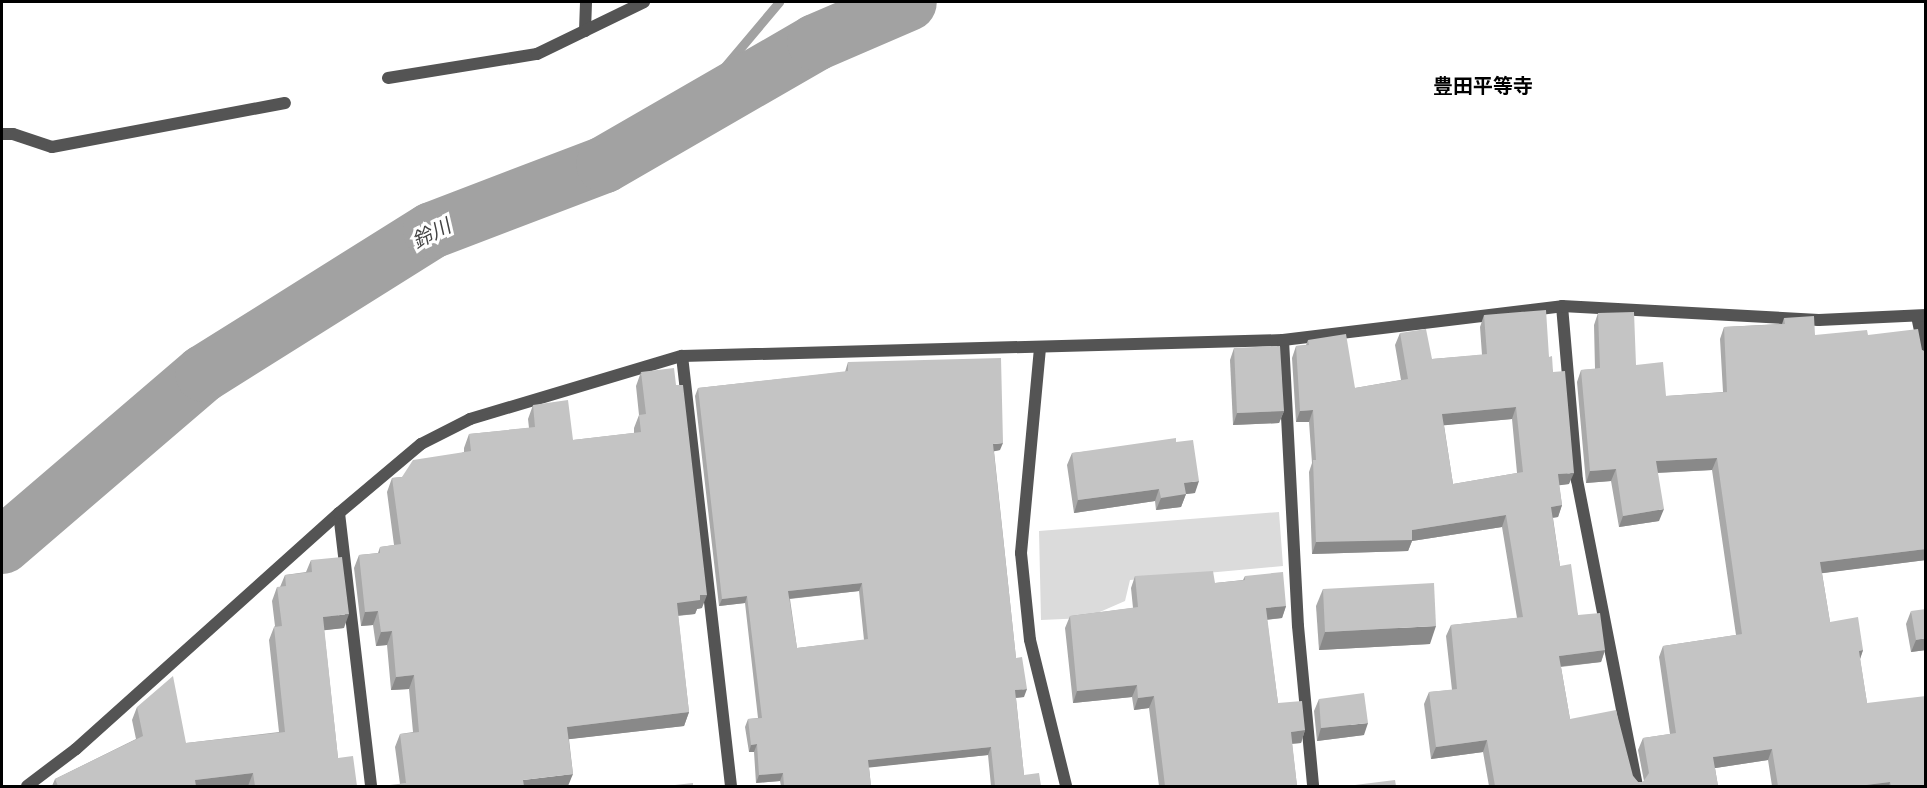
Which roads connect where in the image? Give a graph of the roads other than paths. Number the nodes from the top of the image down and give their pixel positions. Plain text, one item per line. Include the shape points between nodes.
1 (586, 2) edge
2 (644, 2) edge
3 (585, 31) junction
4 (388, 78) dead end
5 (285, 103) dead end
6 (2, 134) edge
7 (1562, 306) junction
8 (1921, 315) edge
9 (1283, 340) junction
10 (1040, 348) junction
11 (682, 356) junction
12 (1926, 360) edge
13 (339, 513) junction
14 (27, 786) edge
15 (371, 786) edge
16 (731, 786) edge
17 (1065, 786) edge
18 (1313, 786) edge
19 (1637, 786) edge

1 - 3 street
2 - 3 street
3 - 4 street via 537,54
5 - 6 street via 52,147
7 - 8 street via 1820,320
7 - 9 street
7 - 19 street via 1577,480
8 - 12 street
9 - 10 street
9 - 18 street via 1298,626
10 - 11 street
10 - 17 street via 1021,553 1030,640
11 - 13 street via 470,419 421,444
11 - 16 street
13 - 14 street via 76,748
13 - 15 street

